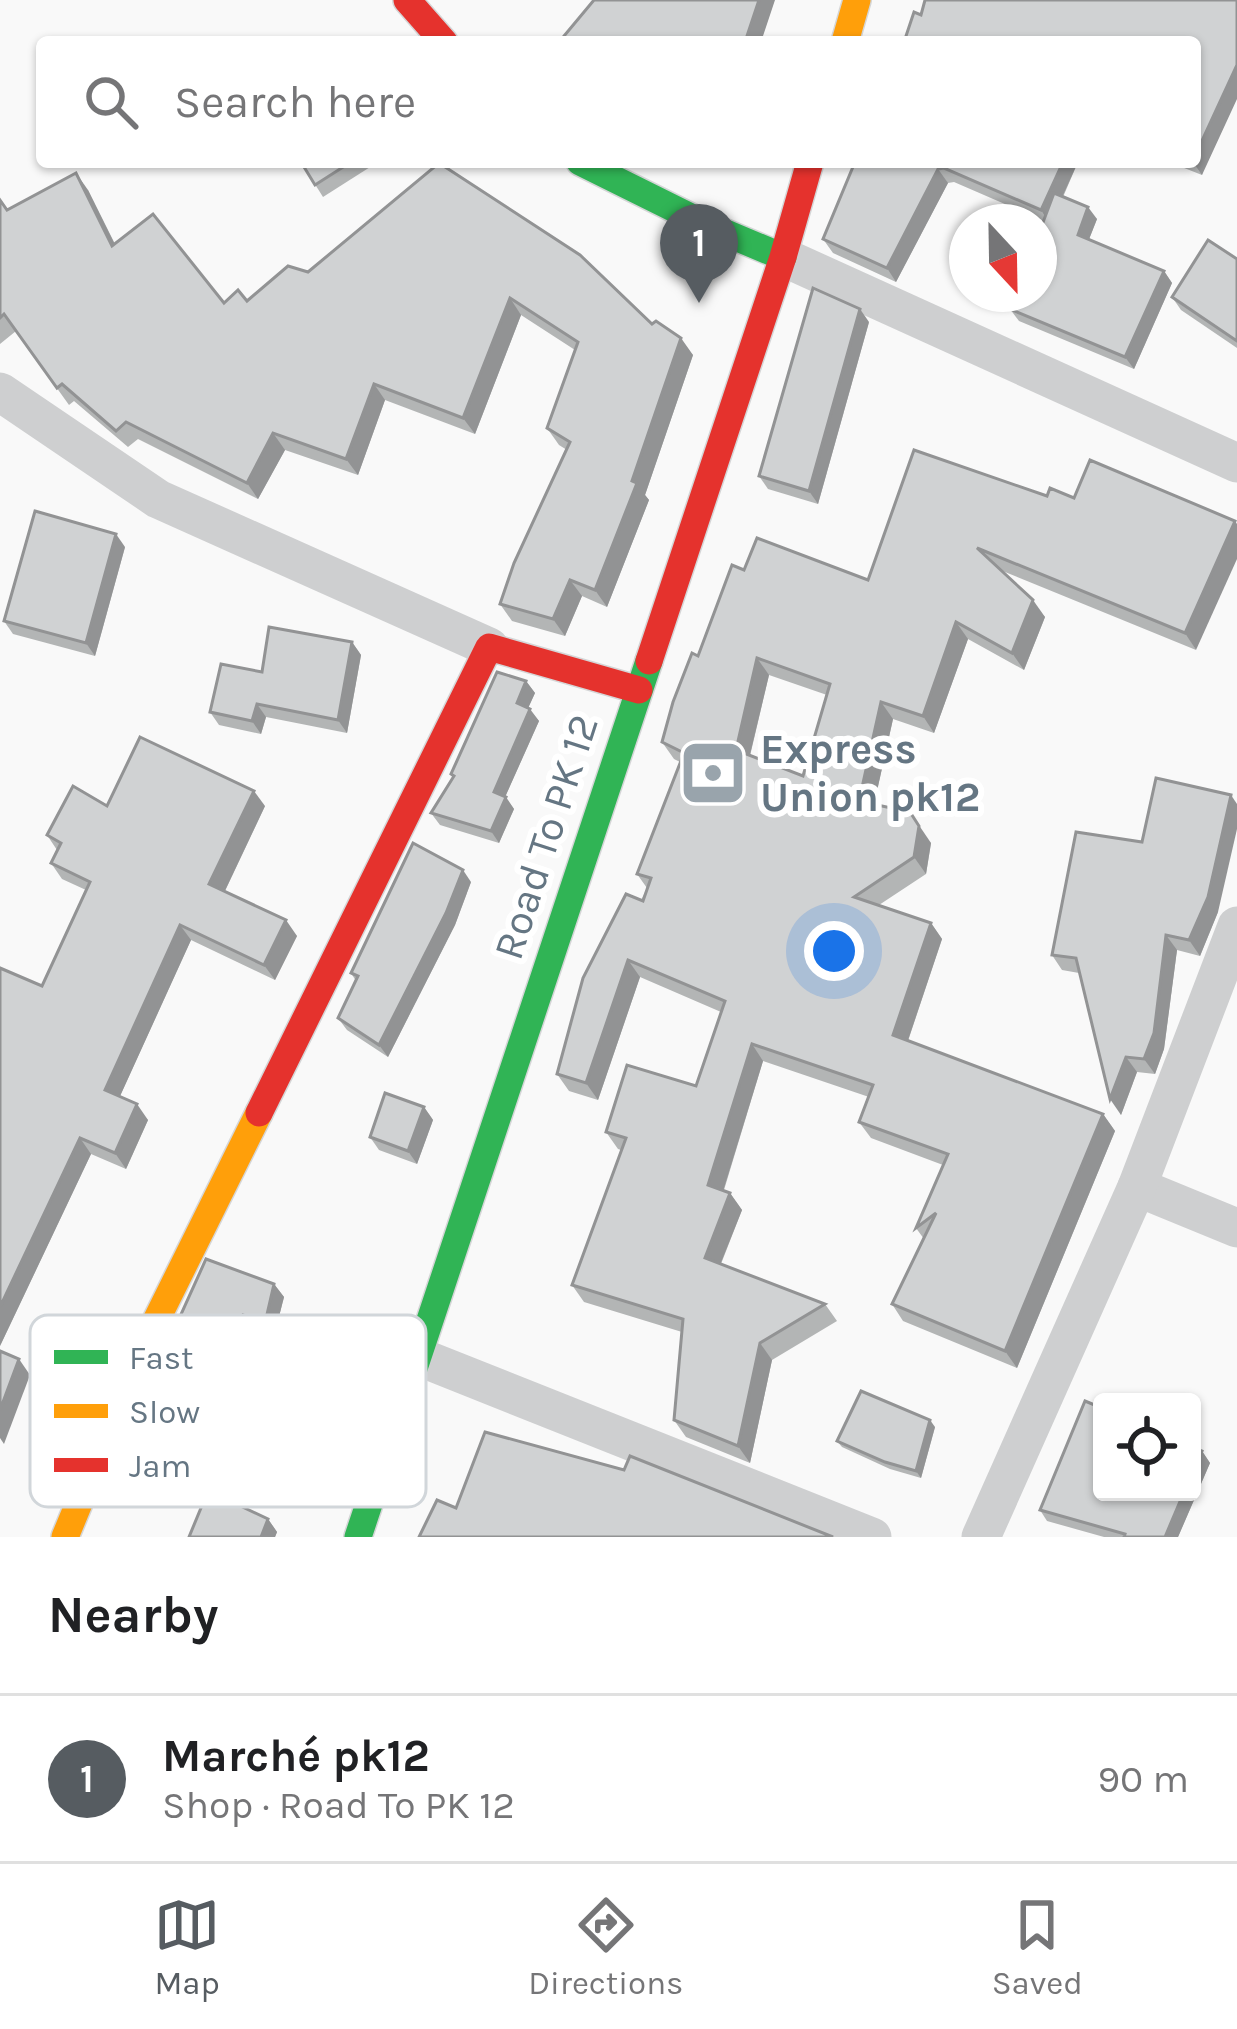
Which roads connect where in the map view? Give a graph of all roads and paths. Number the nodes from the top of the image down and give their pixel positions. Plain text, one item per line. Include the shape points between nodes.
1 (407, 0) edge
2 (857, 0) edge
3 (439, 36) edge
4 (847, 36) edge
5 (593, 168) edge
6 (808, 168) edge
7 (783, 257) junction
8 (0, 392) edge
9 (1237, 463) edge
10 (490, 647) junction
11 (639, 690) junction
12 (1237, 926) edge
13 (1137, 1186) junction
14 (1237, 1228) edge
15 (159, 1315) edge
16 (426, 1329) edge
17 (426, 1360) edge
18 (77, 1507) edge
19 (368, 1507) edge
20 (65, 1537) edge
21 (358, 1537) edge
22 (872, 1537) edge
23 (981, 1537) edge

1 - 3 main road
2 - 4 main road
5 - 7 main road
6 - 7 main road, Road To PK 12
7 - 9 street
7 - 11 main road, Road To PK 12
8 - 10 street via 158,499
10 - 11 main road
10 - 15 main road
11 - 16 main road, Road To PK 12
12 - 13 street
13 - 14 street
13 - 23 street
17 - 22 street
18 - 20 main road
19 - 21 main road, Road To PK 12

